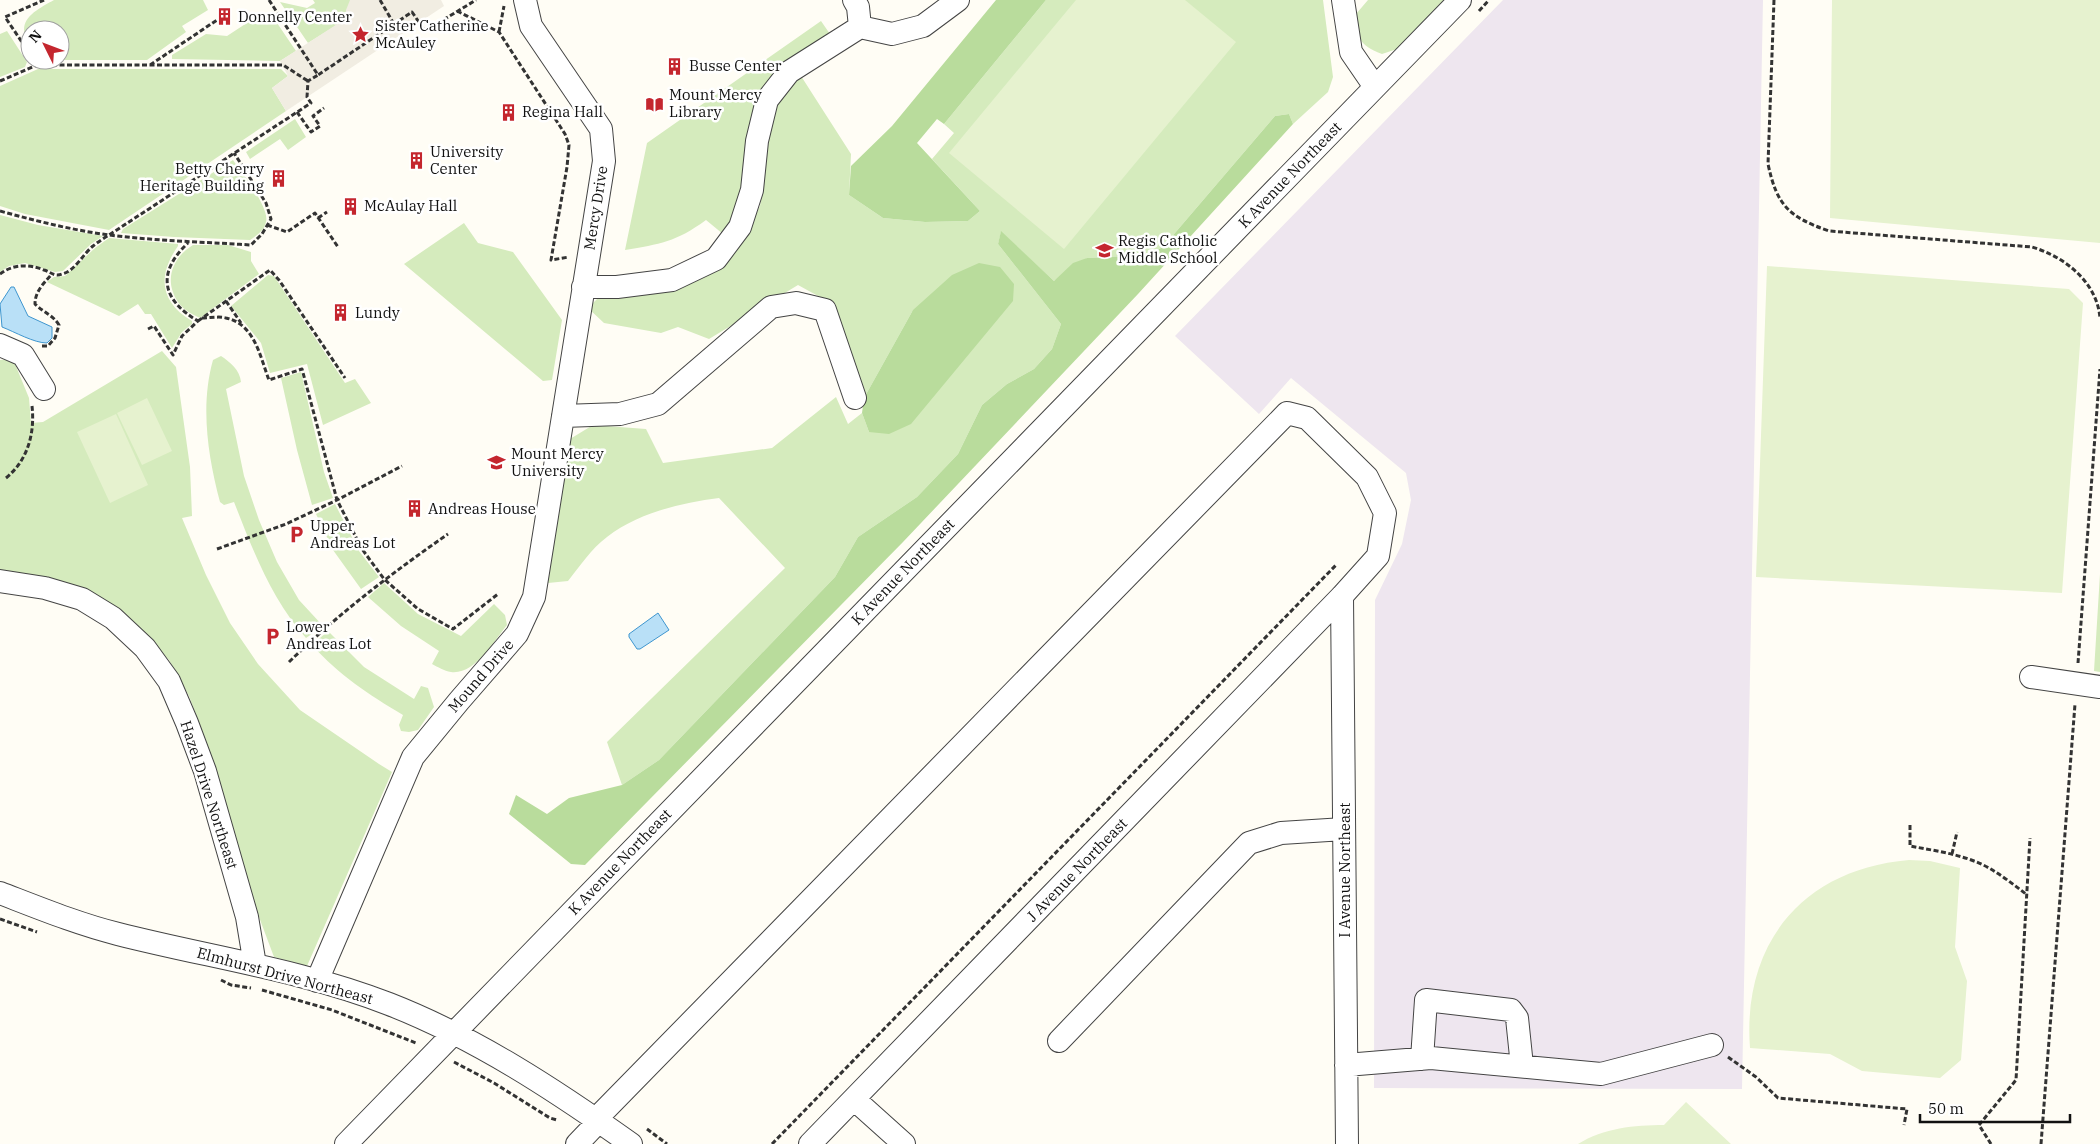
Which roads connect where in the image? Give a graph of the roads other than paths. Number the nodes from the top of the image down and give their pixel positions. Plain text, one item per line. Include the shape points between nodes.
1 (525, 0) edge
2 (854, 0) edge
3 (958, 0) edge
4 (1343, 0) edge
5 (1460, 0) edge
6 (860, 26) junction
7 (1375, 87) junction
8 (582, 287) junction
9 (0, 345) edge
10 (38, 397) road end
11 (854, 398) dead end
12 (563, 416) junction
13 (0, 581) edge
14 (1342, 596) junction
15 (2031, 677) dead end
16 (2100, 687) edge
17 (1344, 828) junction
18 (0, 893) edge
19 (255, 965) junction
20 (317, 981) junction
21 (453, 1034) junction
22 (1060, 1041) dead end
23 (1712, 1045) road end
24 (1422, 1059) junction
25 (1346, 1065) junction
26 (1522, 1066) junction
27 (855, 1100) junction
28 (598, 1120) junction
29 (579, 1141) edge
30 (346, 1144) edge
31 (631, 1144) edge
32 (810, 1144) edge
33 (904, 1144) edge
34 (1346, 1144) edge

1 - 8 street, Mercy Drive via 531,26 601,129 604,161
2 - 6 street
3 - 6 street via 924,26 892,34
4 - 7 street via 1351,52
5 - 7 street, K Avenue Northeast
6 - 8 street via 789,72 767,100 757,141 752,190 740,227 716,258 672,280 617,287
7 - 21 street, K Avenue Northeast
8 - 12 street, Mound Drive
9 - 10 street via 23,355
11 - 12 street via 825,310 796,303 770,307 658,404 620,414
12 - 20 street, Mound Drive via 534,597 518,634 413,757
13 - 19 street, Hazel Drive Northeast via 45,588 82,599 113,618 145,648 169,682 205,771 247,916
14 - 17 street, I Avenue Northeast
14 - 27 street, J Avenue Northeast
14 - 28 street, J Avenue Northeast via 1378,556 1384,513 1367,477 1307,418 1287,413
15 - 16 street
17 - 22 street via 1280,833 1249,844
17 - 25 street, I Avenue Northeast
18 - 19 street, Elmhurst Drive Northeast via 116,934
19 - 20 street, Elmhurst Drive Northeast
20 - 21 street, Elmhurst Drive Northeast via 389,1004
21 - 28 street, Elmhurst Drive Northeast via 514,1066
21 - 30 street, K Avenue Northeast
23 - 26 street via 1601,1074
24 - 25 street
24 - 26 street
24 - 26 street via 1426,1000 1511,1010 1517,1018
25 - 34 street, I Avenue Northeast
27 - 32 street, J Avenue Northeast
27 - 33 street
28 - 29 street
28 - 31 street, Elmhurst Drive Northeast

